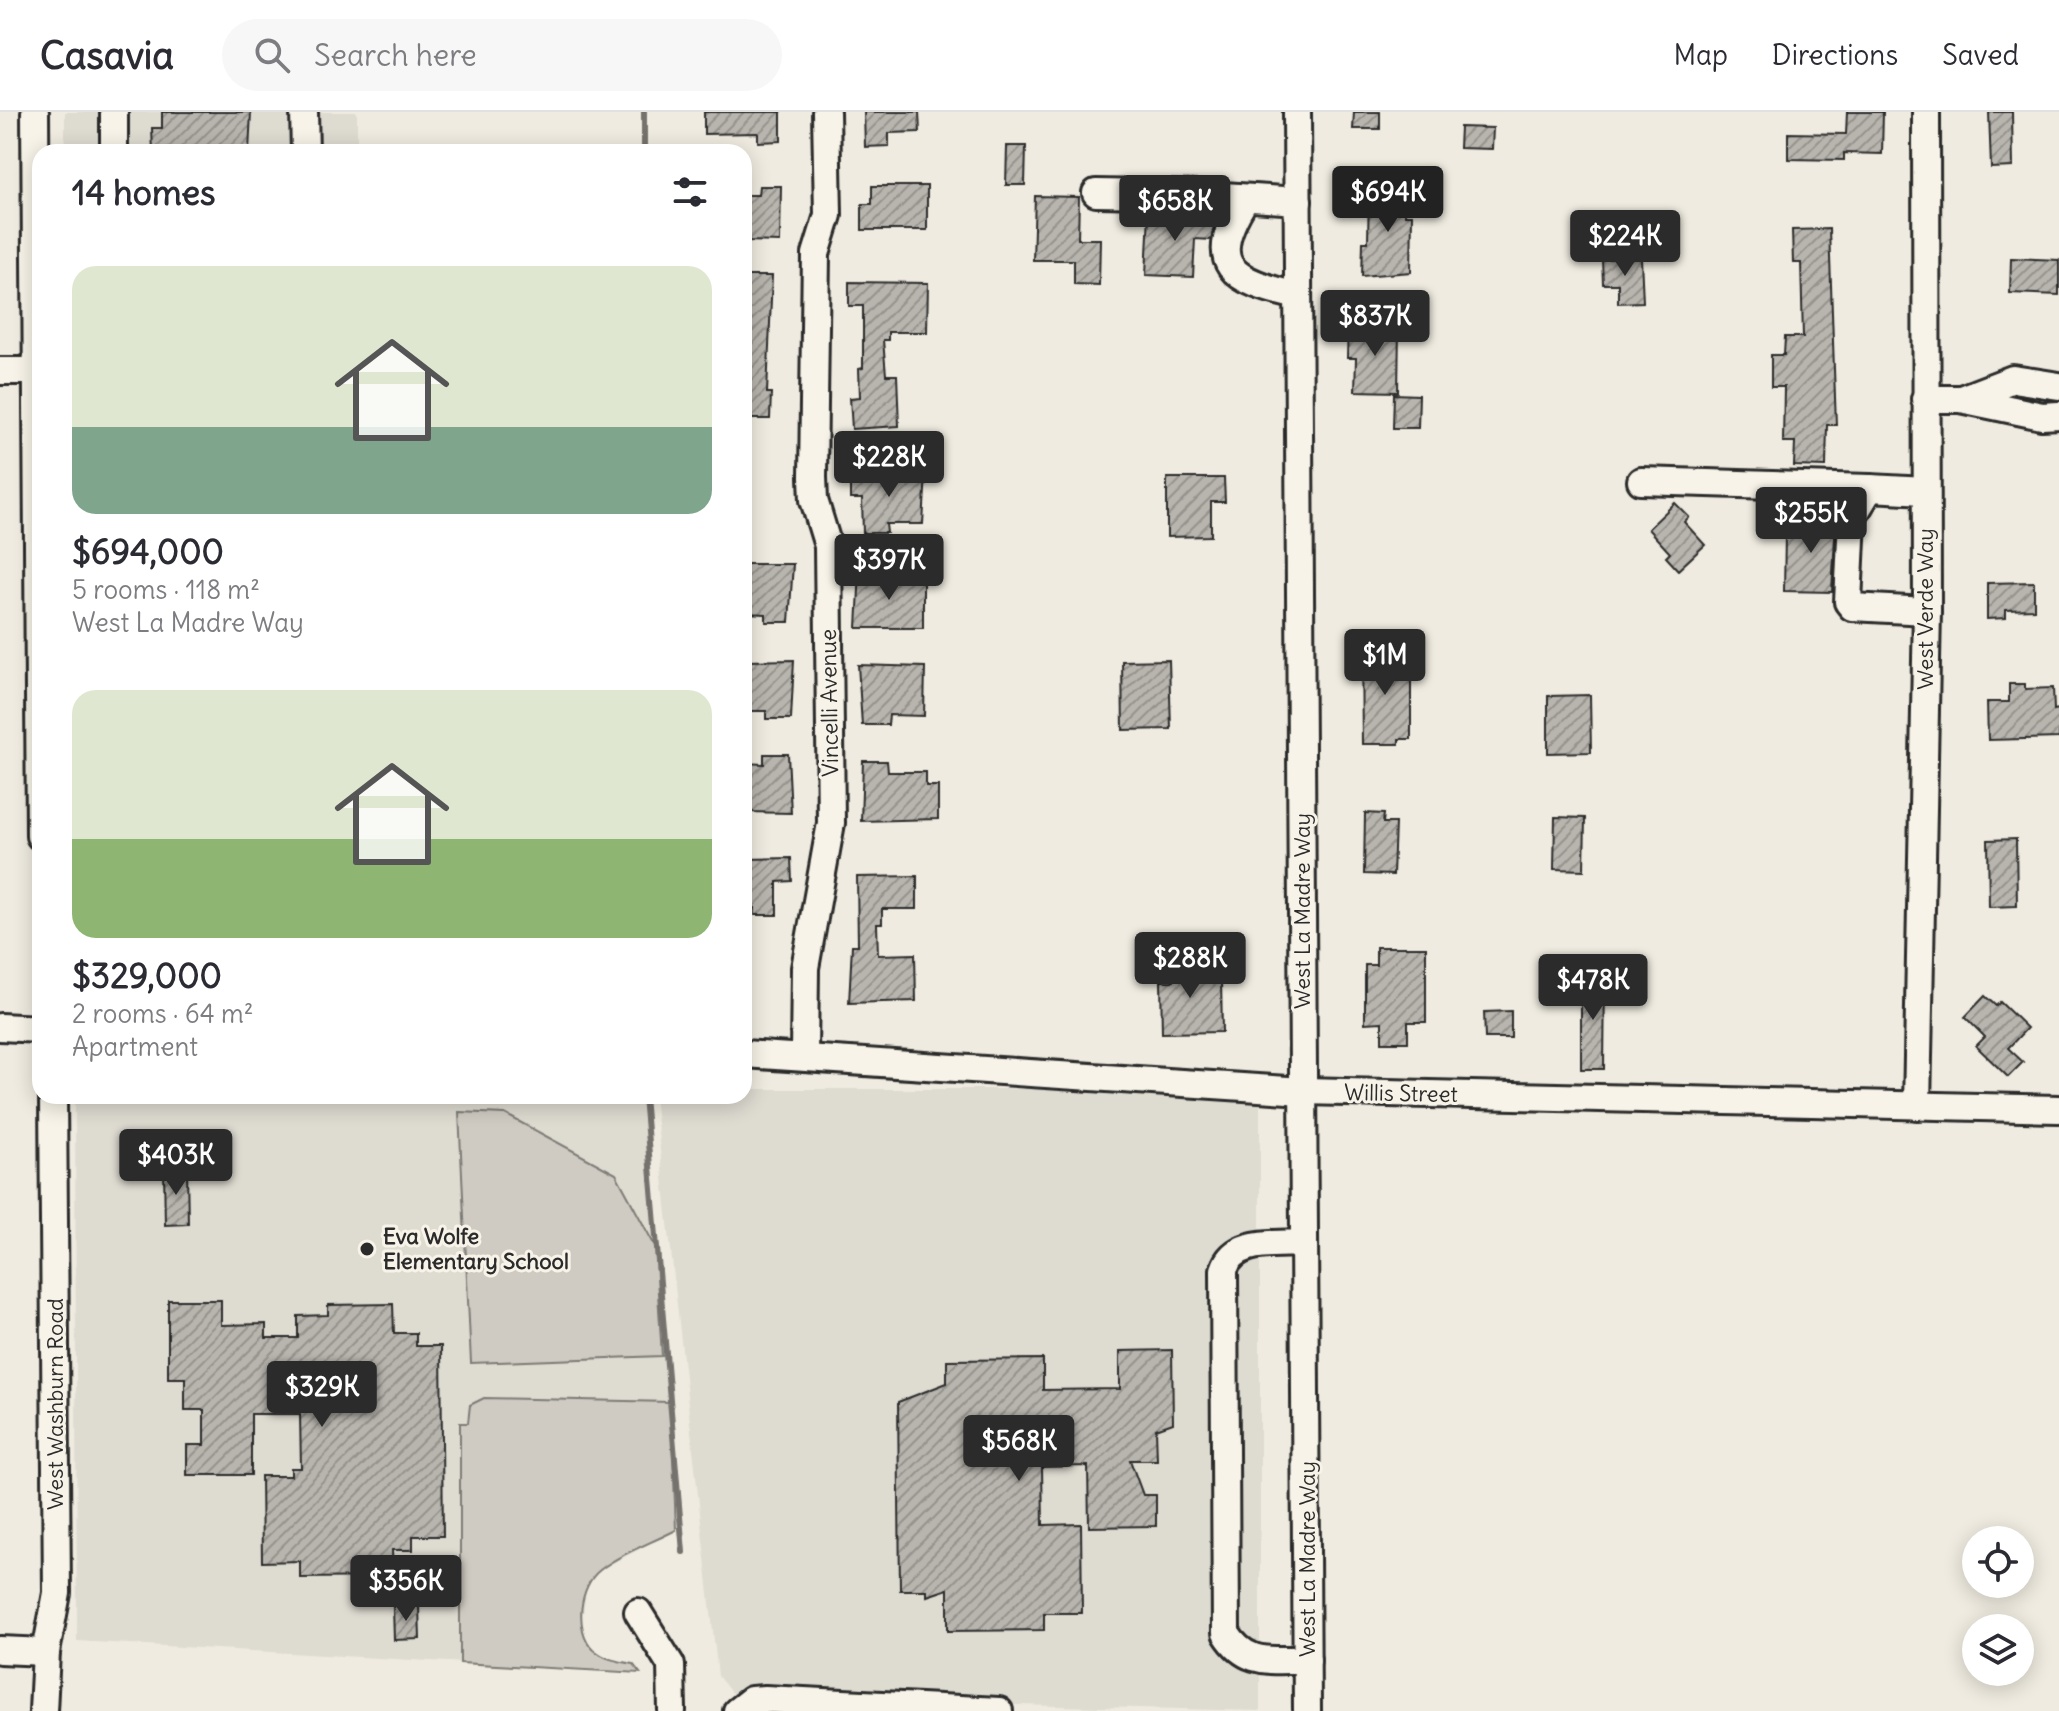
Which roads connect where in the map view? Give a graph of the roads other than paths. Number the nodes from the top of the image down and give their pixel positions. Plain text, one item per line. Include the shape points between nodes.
1 (35, 112) edge
2 (114, 112) edge
3 (304, 112) edge
4 (826, 112) edge
5 (1297, 112) edge
6 (1926, 112) edge
7 (36, 144) edge
8 (114, 144) edge
9 (305, 144) edge
10 (1096, 193) dead end
11 (1246, 198) junction
12 (1298, 201) junction
13 (1298, 296) junction
14 (32, 364) edge
15 (0, 371) edge
16 (2059, 386) edge
17 (1925, 399) junction
18 (1961, 399) junction
19 (2059, 415) edge
20 (1641, 481) dead end
21 (1870, 488) junction
22 (1926, 491) junction
23 (1927, 611) junction
24 (0, 1027) edge
25 (32, 1029) edge
26 (752, 1054) edge
27 (804, 1056) junction
28 (1303, 1091) junction
29 (53, 1104) edge
30 (1917, 1106) junction
31 (2059, 1109) edge
32 (1304, 1243) junction
33 (638, 1612) dead end
34 (0, 1650) edge
35 (46, 1652) junction
36 (1307, 1660) junction
37 (43, 1711) edge
38 (672, 1711) edge
39 (737, 1711) edge
40 (999, 1711) edge
41 (1307, 1711) edge

1 - 7 street
2 - 8 street
3 - 9 street
4 - 27 street, Vincelli Avenue via 828,215 816,254 813,477 828,546 831,823 805,968
5 - 12 street, West La Madre Way
6 - 17 street, West Verde Way
10 - 11 street
11 - 12 street
11 - 13 street via 1224,240 1227,258 1237,275 1255,286
12 - 13 street, West La Madre Way
13 - 28 street, West La Madre Way
14 - 15 street
16 - 18 street via 2013,379
17 - 18 street
17 - 22 street, West Verde Way
18 - 19 street
20 - 21 street
21 - 22 street
21 - 23 street via 1852,518 1848,602 1852,607
22 - 23 street, West Verde Way
23 - 30 street, West Verde Way
24 - 25 street
26 - 27 street, Willis Street
27 - 28 street, Willis Street
28 - 30 street, Willis Street
28 - 32 street, West La Madre Way
29 - 35 street, West Washburn Road via 57,1593
30 - 31 street, Willis Street
32 - 36 street, West La Madre Way
32 - 36 street via 1244,1247 1228,1259 1226,1633 1237,1650 1251,1658
33 - 38 street via 671,1665
34 - 35 street
35 - 37 street, West Washburn Road
36 - 41 street, West La Madre Way
39 - 40 street via 751,1700 765,1699

